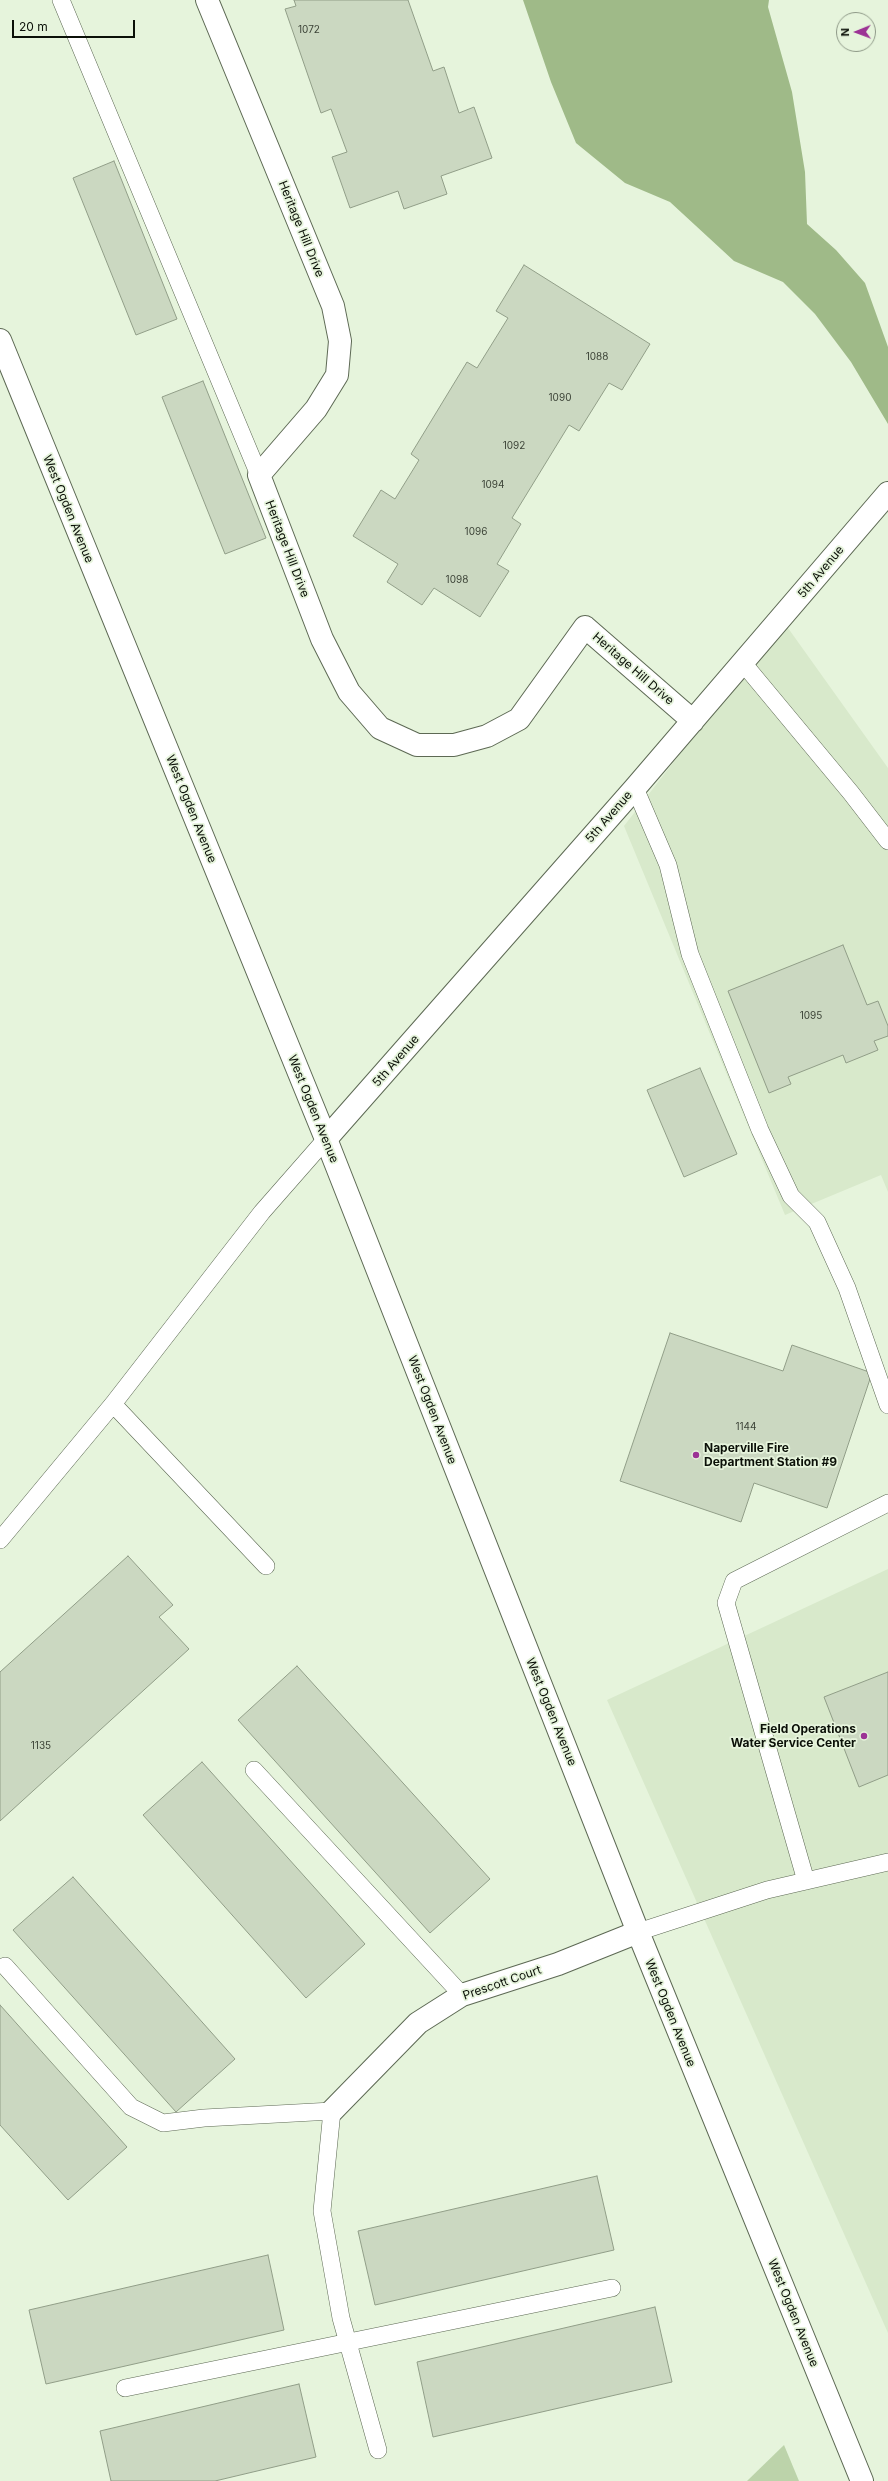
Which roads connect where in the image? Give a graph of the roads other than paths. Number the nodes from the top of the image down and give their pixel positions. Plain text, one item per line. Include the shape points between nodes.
1 (61, 0) edge
2 (207, 0) edge
3 (0, 340) edge
4 (259, 475) junction
5 (888, 493) edge
6 (743, 663) junction
7 (693, 721) junction
8 (635, 788) junction
9 (888, 841) edge
10 (326, 1139) junction
11 (113, 1404) junction
12 (888, 1406) edge
13 (888, 1503) edge
14 (0, 1540) edge
15 (266, 1566) dead end
16 (254, 1770) dead end
17 (888, 1862) edge
18 (806, 1881) junction
19 (638, 1932) junction
20 (5, 1966) dead end
21 (462, 1995) junction
22 (332, 2111) junction
23 (612, 2288) dead end
24 (346, 2342) junction
25 (125, 2388) dead end
26 (378, 2450) dead end
27 (862, 2481) edge

1 - 4 lane
2 - 4 street, Heritage Hill Drive via 333,306 340,341 338,376 316,409
3 - 10 street, West Ogden Avenue
4 - 7 street, Heritage Hill Drive via 322,639 349,692 380,728 417,745 454,745 487,736 519,719 585,627
5 - 6 street, 5th Avenue
6 - 7 street, 5th Avenue
6 - 9 lane
7 - 8 street, 5th Avenue
8 - 10 street, 5th Avenue
8 - 12 lane via 668,865 690,954 760,1130 791,1196 817,1222 847,1288
10 - 11 lane via 262,1212
10 - 19 street, West Ogden Avenue
11 - 14 lane
11 - 15 lane
13 - 18 lane via 734,1582 726,1603
16 - 21 lane
17 - 18 lane
18 - 19 lane via 767,1890
19 - 21 street, Prescott Court via 558,1964
19 - 27 street, West Ogden Avenue
20 - 22 lane via 131,2107 164,2123 204,2118
21 - 22 street, Prescott Court via 418,2023
22 - 24 lane via 322,2211
23 - 24 lane
24 - 25 lane
24 - 26 lane

